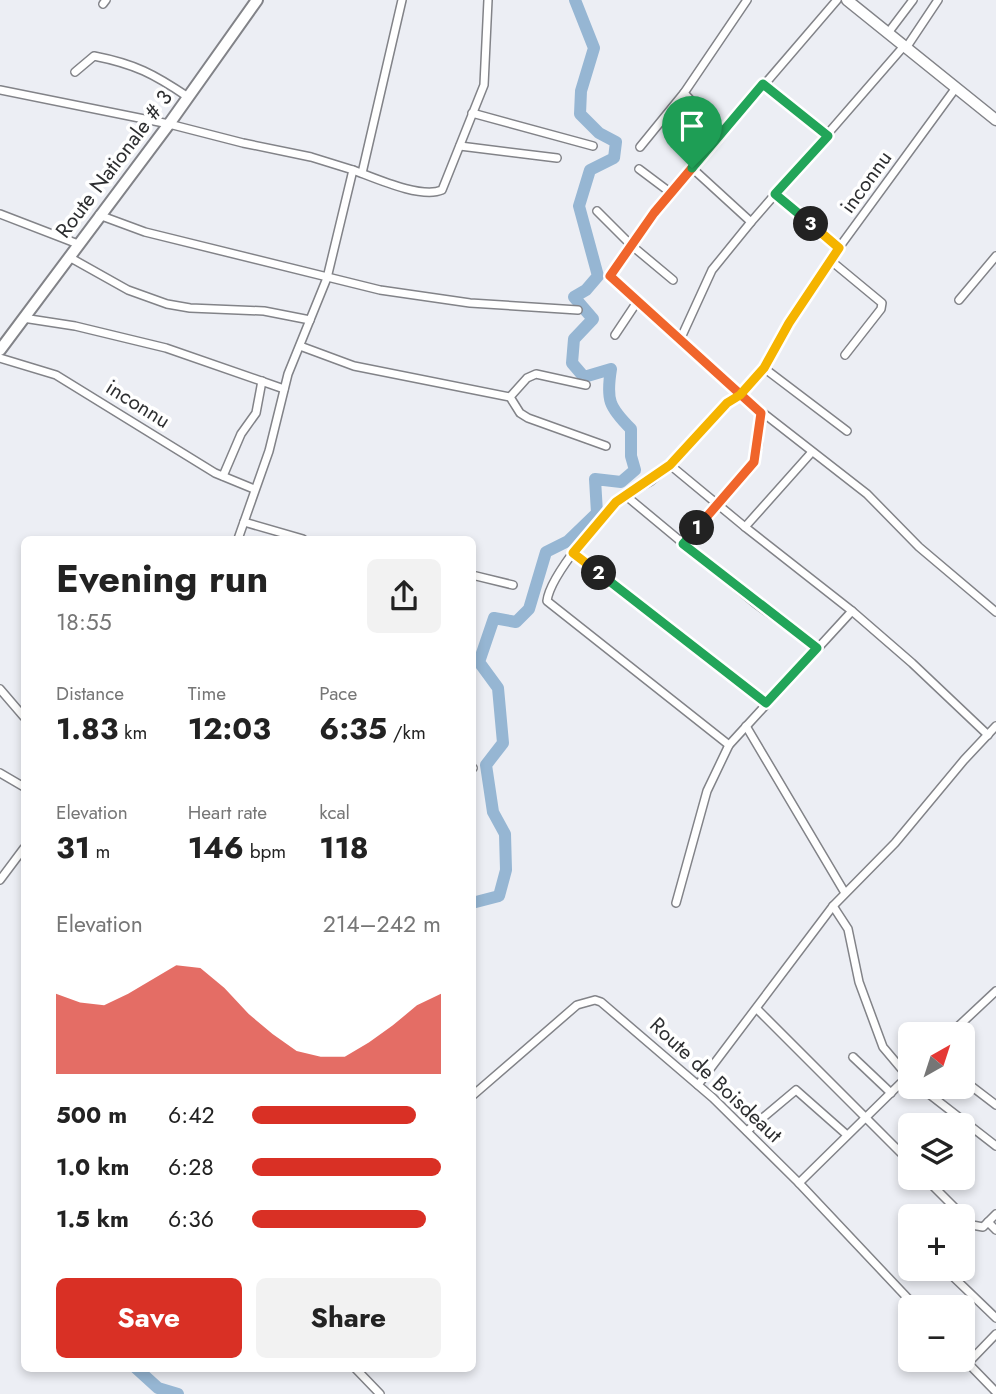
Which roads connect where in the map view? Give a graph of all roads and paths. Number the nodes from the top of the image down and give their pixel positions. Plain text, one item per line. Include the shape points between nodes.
1 (257, 0) edge
2 (402, 0) edge
3 (488, 0) edge
4 (747, 0) edge
5 (837, 0) edge
6 (913, 0) edge
7 (938, 0) edge
8 (852, 1) edge
9 (888, 33) junction
10 (905, 47) junction
11 (75, 72) dead end
12 (763, 84) junction
13 (955, 89) junction
14 (0, 90) edge
15 (684, 93) junction
16 (188, 97) junction
17 (472, 113) junction
18 (996, 120) edge
19 (169, 124) junction
20 (722, 133) junction
21 (828, 136) junction
22 (460, 146) junction
23 (593, 146) dead end
24 (640, 147) dead end
25 (557, 158) dead end
26 (692, 168) junction
27 (639, 169) dead end
28 (353, 170) junction
29 (362, 173) junction
30 (671, 193) junction
31 (775, 194) junction
32 (597, 211) dead end
33 (0, 215) edge
34 (99, 215) junction
35 (751, 222) junction
36 (78, 244) junction
37 (631, 245) junction
38 (839, 248) junction
39 (996, 256) edge
40 (69, 257) junction
41 (830, 260) junction
42 (327, 278) junction
43 (673, 280) dead end
44 (959, 300) dead end
45 (636, 302) junction
46 (578, 310) dead end
47 (23, 318) junction
48 (310, 320) junction
49 (615, 335) dead end
50 (680, 340) junction
51 (300, 346) junction
52 (0, 350) edge
53 (845, 355) dead end
54 (0, 358) edge
55 (764, 368) junction
56 (262, 381) junction
57 (586, 385) dead end
58 (284, 389) junction
59 (740, 395) junction
60 (510, 397) junction
61 (761, 413) junction
62 (847, 431) dead end
63 (606, 446) dead end
64 (811, 453) junction
65 (670, 465) junction
66 (223, 476) junction
67 (254, 489) junction
68 (625, 495) junction
69 (718, 505) junction
70 (244, 522) junction
71 (745, 527) junction
72 (240, 536) edge
73 (293, 536) edge
74 (683, 544) junction
75 (573, 553) junction
76 (476, 576) edge
77 (513, 585) dead end
78 (852, 611) junction
79 (996, 612) edge
80 (817, 648) junction
81 (0, 689) edge
82 (766, 703) junction
83 (21, 714) edge
84 (746, 726) junction
85 (996, 726) edge
86 (988, 735) junction
87 (729, 745) junction
88 (0, 773) edge
89 (21, 785) edge
90 (21, 852) edge
91 (0, 880) edge
92 (845, 893) junction
93 (676, 903) dead end
94 (833, 906) junction
95 (995, 994) edge
96 (757, 1009) junction
97 (964, 1022) edge
98 (853, 1058) dead end
99 (898, 1064) edge
100 (698, 1085) junction
101 (898, 1086) edge
102 (975, 1089) edge
103 (476, 1093) edge
104 (891, 1093) junction
105 (935, 1099) edge
106 (996, 1105) edge
107 (866, 1117) junction
108 (747, 1131) junction
109 (847, 1135) junction
110 (996, 1146) edge
111 (898, 1150) edge
112 (799, 1182) junction
113 (937, 1190) edge
114 (996, 1214) edge
115 (988, 1222) junction
116 (996, 1230) edge
117 (957, 1281) edge
118 (905, 1295) edge
119 (996, 1318) edge
120 (996, 1334) edge
121 (975, 1352) edge
122 (975, 1370) edge
123 (359, 1372) edge
124 (996, 1392) edge
125 (380, 1394) edge

1 - 16 main road, Route Nationale # 3
2 - 29 street
3 - 17 street via 484,85
4 - 15 street
5 - 12 street
6 - 9 street
7 - 10 street
8 - 9 street
9 - 10 street
10 - 13 street
10 - 21 street
11 - 16 street via 94,56 110,59 150,71
12 - 20 street
12 - 21 street
13 - 18 street
13 - 38 street, inconnu
14 - 19 street
15 - 20 street
15 - 24 street
16 - 19 main road, Route Nationale # 3
17 - 22 street
17 - 23 street
19 - 28 street
19 - 34 main road, Route Nationale # 3
20 - 26 street
21 - 31 street
22 - 25 street
22 - 29 street via 442,190 433,193
26 - 30 street
26 - 35 street
27 - 30 street
28 - 29 street
28 - 42 street
30 - 37 street
31 - 35 street
31 - 38 street
32 - 37 street
33 - 36 street
34 - 36 main road, Route Nationale # 3
34 - 42 street via 145,232
35 - 50 street via 712,270
36 - 40 main road, Route Nationale # 3
37 - 43 street
37 - 45 street via 610,276
38 - 41 street, inconnu
39 - 44 street
40 - 47 main road, Route Nationale # 3
40 - 48 street via 128,290 167,304 264,311
41 - 53 street via 883,303
41 - 55 street, inconnu
42 - 46 street via 470,303
42 - 48 street
45 - 49 street
45 - 50 street
47 - 52 main road, Route Nationale # 3
47 - 56 street via 166,348
48 - 51 street
50 - 59 street
51 - 58 street
51 - 60 street via 354,366
54 - 66 street, inconnu via 56,375
55 - 59 street, inconnu
55 - 62 street
56 - 58 street
56 - 66 street via 256,413 241,434
57 - 60 street via 536,374
58 - 67 street
59 - 61 street
59 - 65 street via 727,403
60 - 63 street via 528,418
61 - 64 street
61 - 69 street via 754,462
64 - 71 street
64 - 79 street via 867,494 919,547
65 - 68 street
65 - 69 street
66 - 67 street, inconnu
67 - 70 street
68 - 74 street
68 - 75 street
69 - 71 street
69 - 74 street
70 - 72 street
70 - 73 street
71 - 78 street
74 - 80 street
75 - 82 street
75 - 87 street via 548,594 549,606
76 - 77 street
78 - 80 street
78 - 86 street
80 - 82 street
81 - 83 street
82 - 84 street
84 - 87 street
84 - 92 street
85 - 86 street
86 - 92 street via 895,843
87 - 93 street via 707,792
88 - 89 street
90 - 91 street
92 - 94 street
94 - 96 street
94 - 99 street via 848,929 859,982 883,1047
95 - 97 street
96 - 100 street
96 - 107 street
98 - 104 street
100 - 103 street, Route de Boisdeaut via 608,1006 595,1000 577,1005
100 - 108 street, Route de Boisdeaut
101 - 104 street
102 - 106 street
104 - 107 street
105 - 110 street
107 - 109 street
107 - 111 street
108 - 109 street via 796,1090
108 - 112 street, Route de Boisdeaut
109 - 112 street
112 - 118 street, Route de Boisdeaut
113 - 115 street via 972,1225 984,1227
114 - 115 street
115 - 116 street
117 - 119 street
120 - 121 street
122 - 124 street
123 - 125 street

